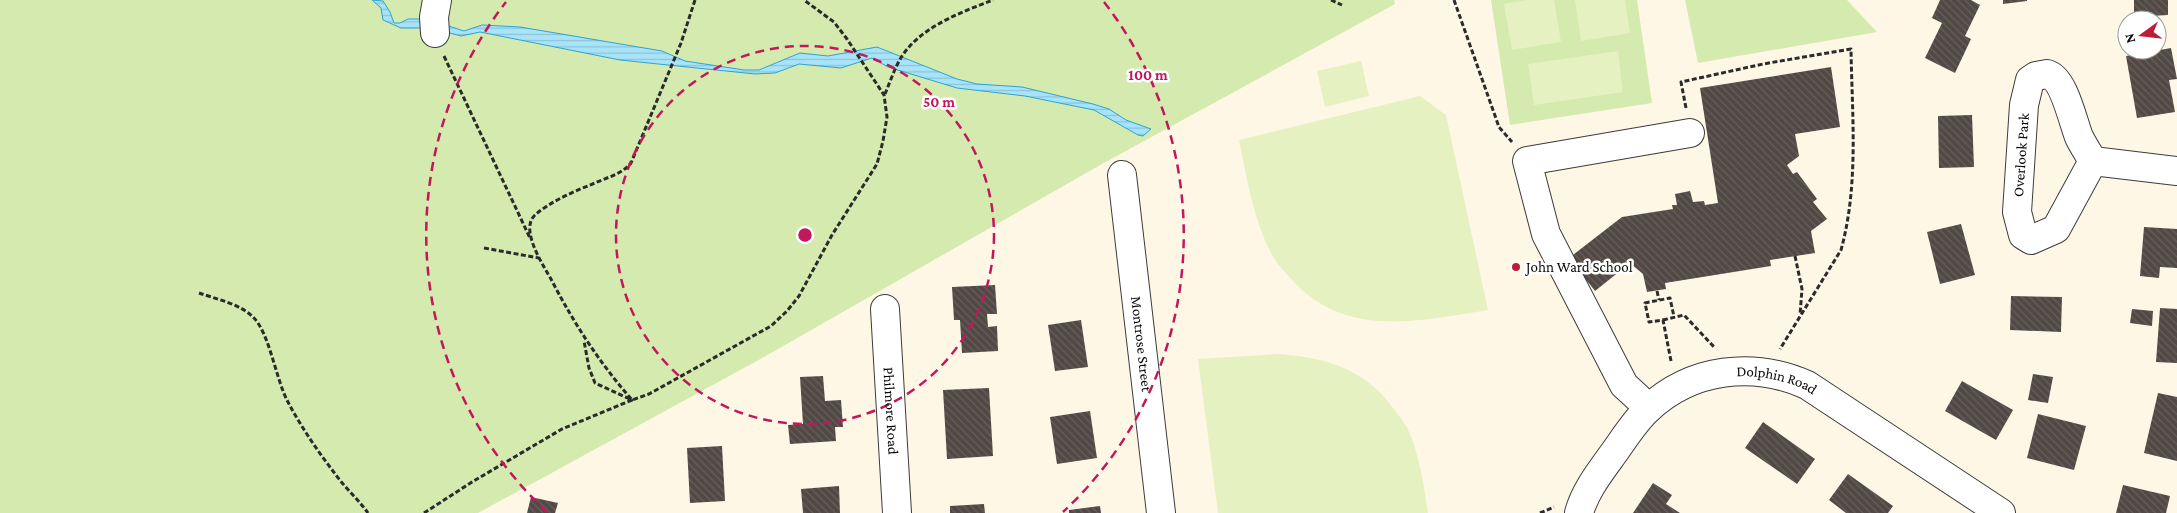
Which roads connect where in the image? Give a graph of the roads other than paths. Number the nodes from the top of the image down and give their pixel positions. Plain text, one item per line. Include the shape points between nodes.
1 (1690, 133) road end
2 (2093, 161) junction
3 (2177, 171) edge
4 (1122, 174) dead end
5 (885, 309) dead end
6 (1648, 408) junction
7 (1579, 512) edge
8 (897, 513) edge
9 (1161, 513) edge
10 (2001, 513) edge

1 - 6 street via 1527,161 1546,234 1624,385
2 - 2 street, Overlook Park via 2056,80 2047,74 2030,80 2024,105 2017,212 2020,231 2026,238 2031,240 2056,229
2 - 3 street
4 - 9 street, Montrose Street
5 - 8 street, Philmore Road
6 - 7 street, Dolphin Road via 1598,476
6 - 10 street, Dolphin Road via 1684,384 1719,372 1774,373 1807,385

